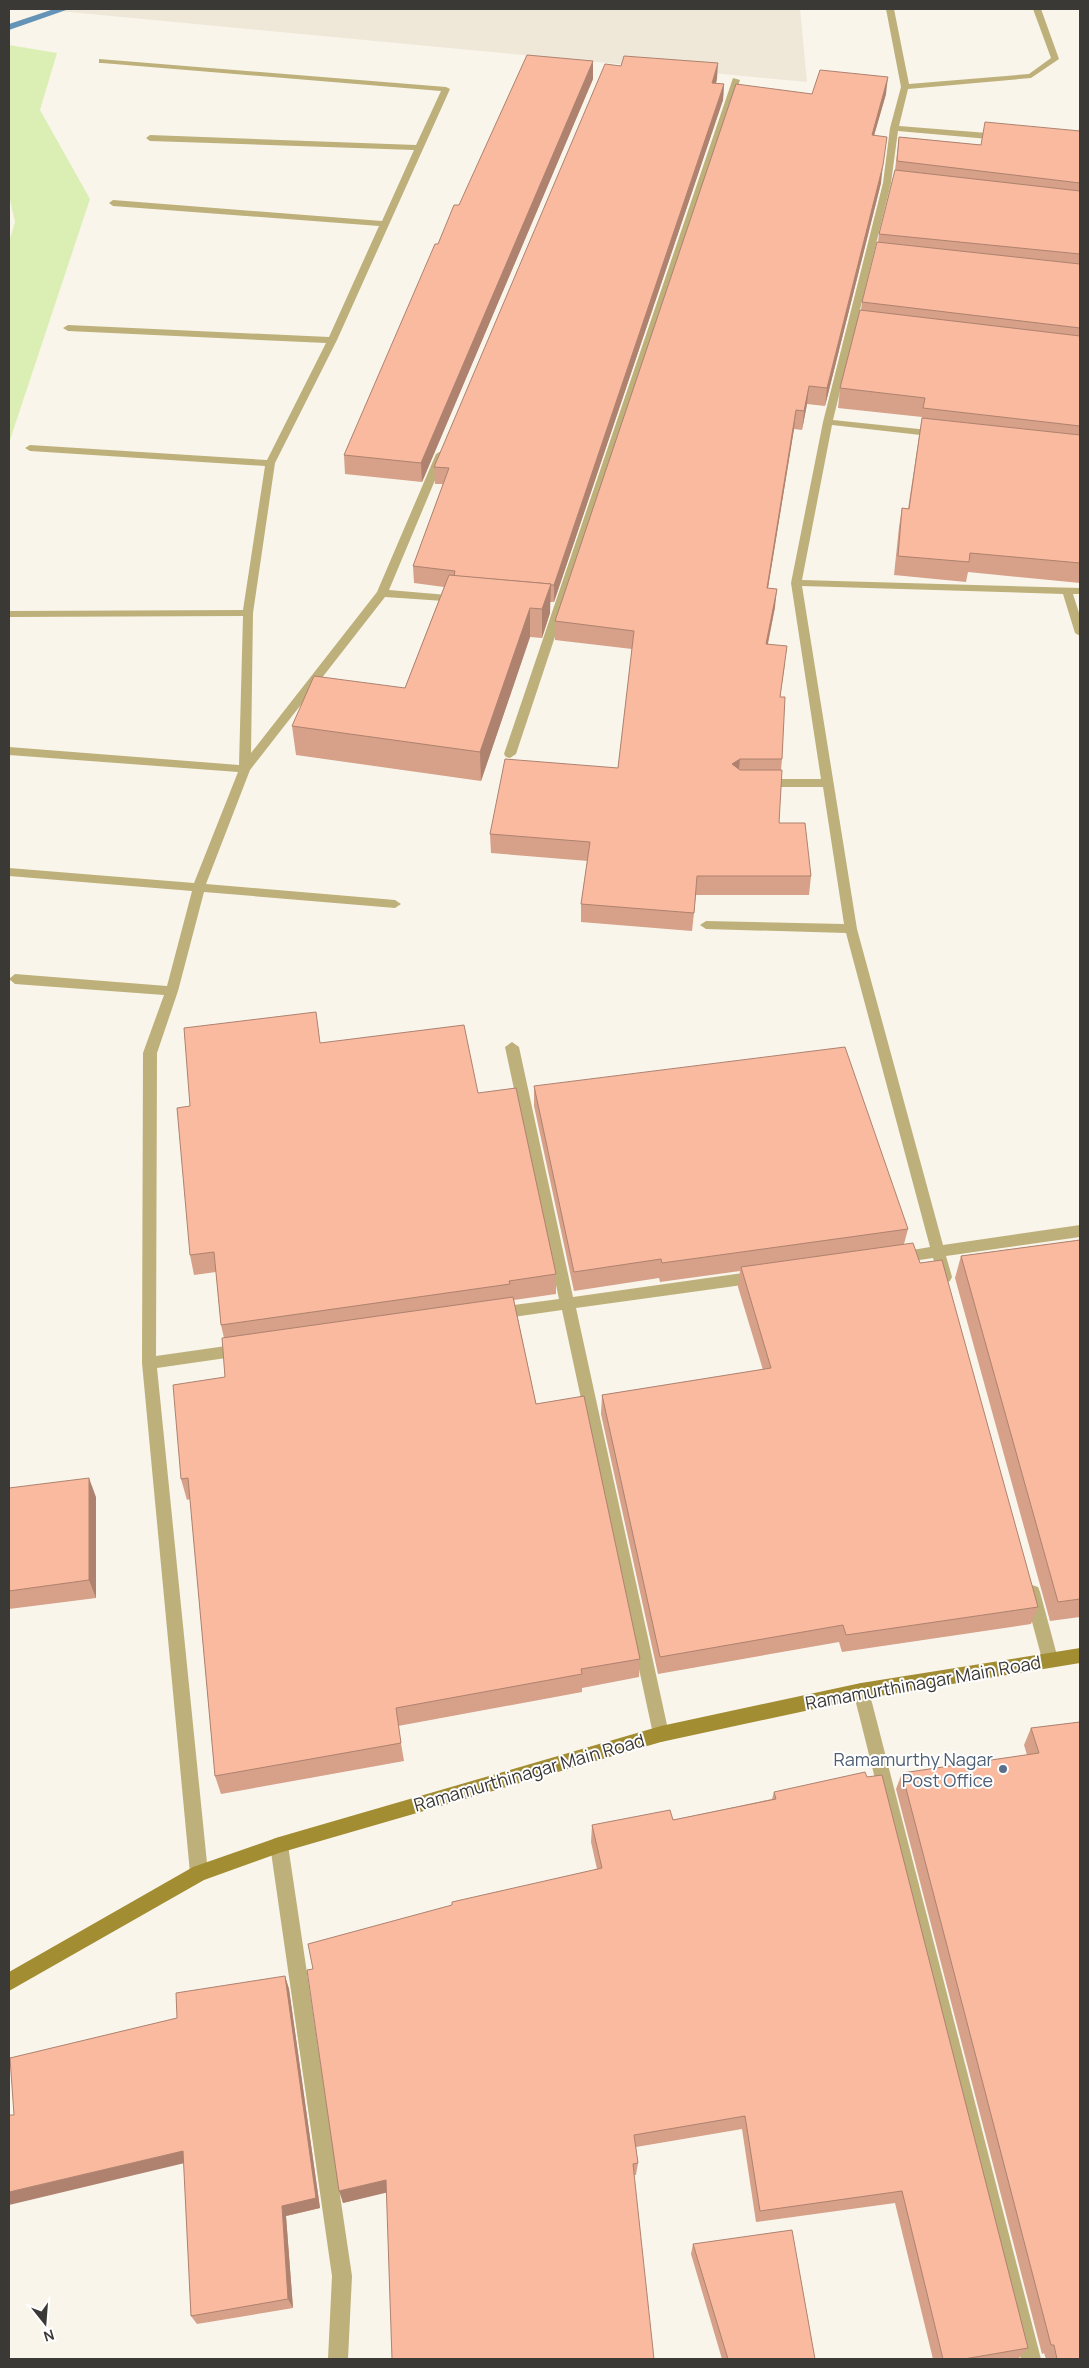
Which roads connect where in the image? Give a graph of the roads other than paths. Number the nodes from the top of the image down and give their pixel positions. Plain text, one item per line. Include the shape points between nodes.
1 (890, 9) edge
2 (1037, 9) edge
3 (102, 61) dead end
4 (736, 80) dead end
5 (905, 87) junction
6 (894, 128) junction
7 (150, 138) dead end
8 (1012, 138) edge
9 (420, 148) junction
10 (113, 203) dead end
11 (385, 224) junction
12 (68, 328) dead end
13 (332, 340) junction
14 (828, 422) junction
15 (944, 435) edge
16 (444, 446) edge
17 (30, 448) dead end
18 (270, 463) junction
19 (796, 583) junction
20 (1067, 591) junction
21 (1080, 591) edge
22 (382, 592) junction
23 (471, 600) edge
24 (248, 613) junction
25 (9, 614) edge
26 (1080, 633) edge
27 (9, 750) edge
28 (510, 754) dead end
29 (245, 769) junction
30 (756, 783) edge
31 (828, 783) junction
32 (9, 872) edge
33 (199, 888) junction
34 (395, 904) dead end
35 (706, 925) dead end
36 (851, 929) junction
37 (16, 979) dead end
38 (172, 991) junction
39 (512, 1047) dead end
40 (1080, 1231) edge
41 (938, 1251) junction
42 (889, 1258) edge
43 (772, 1275) edge
44 (948, 1289) edge
45 (568, 1303) junction
46 (490, 1314) edge
47 (256, 1348) edge
48 (149, 1363) junction
49 (1029, 1583) edge
50 (1080, 1655) edge
51 (1050, 1659) junction
52 (861, 1691) junction
53 (661, 1734) junction
54 (279, 1845) junction
55 (199, 1874) junction
56 (9, 1982) edge
57 (338, 2359) edge
58 (1031, 2359) edge

1 - 5 street
2 - 5 street via 1055,59 1031,76
3 - 9 street via 446,89
4 - 28 street via 554,608
5 - 6 street
6 - 8 street
6 - 14 street via 892,184 857,325
7 - 9 street
9 - 11 street
10 - 11 street
11 - 13 street
12 - 13 street
13 - 18 street
14 - 15 street
14 - 19 street
16 - 22 street
17 - 18 street
18 - 24 street
19 - 20 street
19 - 31 street
20 - 21 street
20 - 26 street
22 - 23 street
22 - 29 street
24 - 25 street
24 - 29 street
27 - 29 street
29 - 33 street
30 - 31 street
31 - 36 street
32 - 33 street
33 - 34 street
33 - 38 street
35 - 36 street
36 - 41 street
37 - 38 street
38 - 48 street via 150,1053
39 - 45 street
40 - 41 street
41 - 42 street
41 - 44 street
43 - 45 street
45 - 46 street
45 - 53 street
47 - 48 street
48 - 55 street
49 - 51 street
50 - 51 main road, Ramamurthinagar Main Road
51 - 52 main road, Ramamurthinagar Main Road
52 - 53 main road, Ramamurthinagar Main Road
52 - 58 street
53 - 54 main road, Ramamurthinagar Main Road
54 - 55 main road, Ramamurthinagar Main Road
54 - 57 street via 342,2276
55 - 56 main road, Ramamurthinagar Main Road

